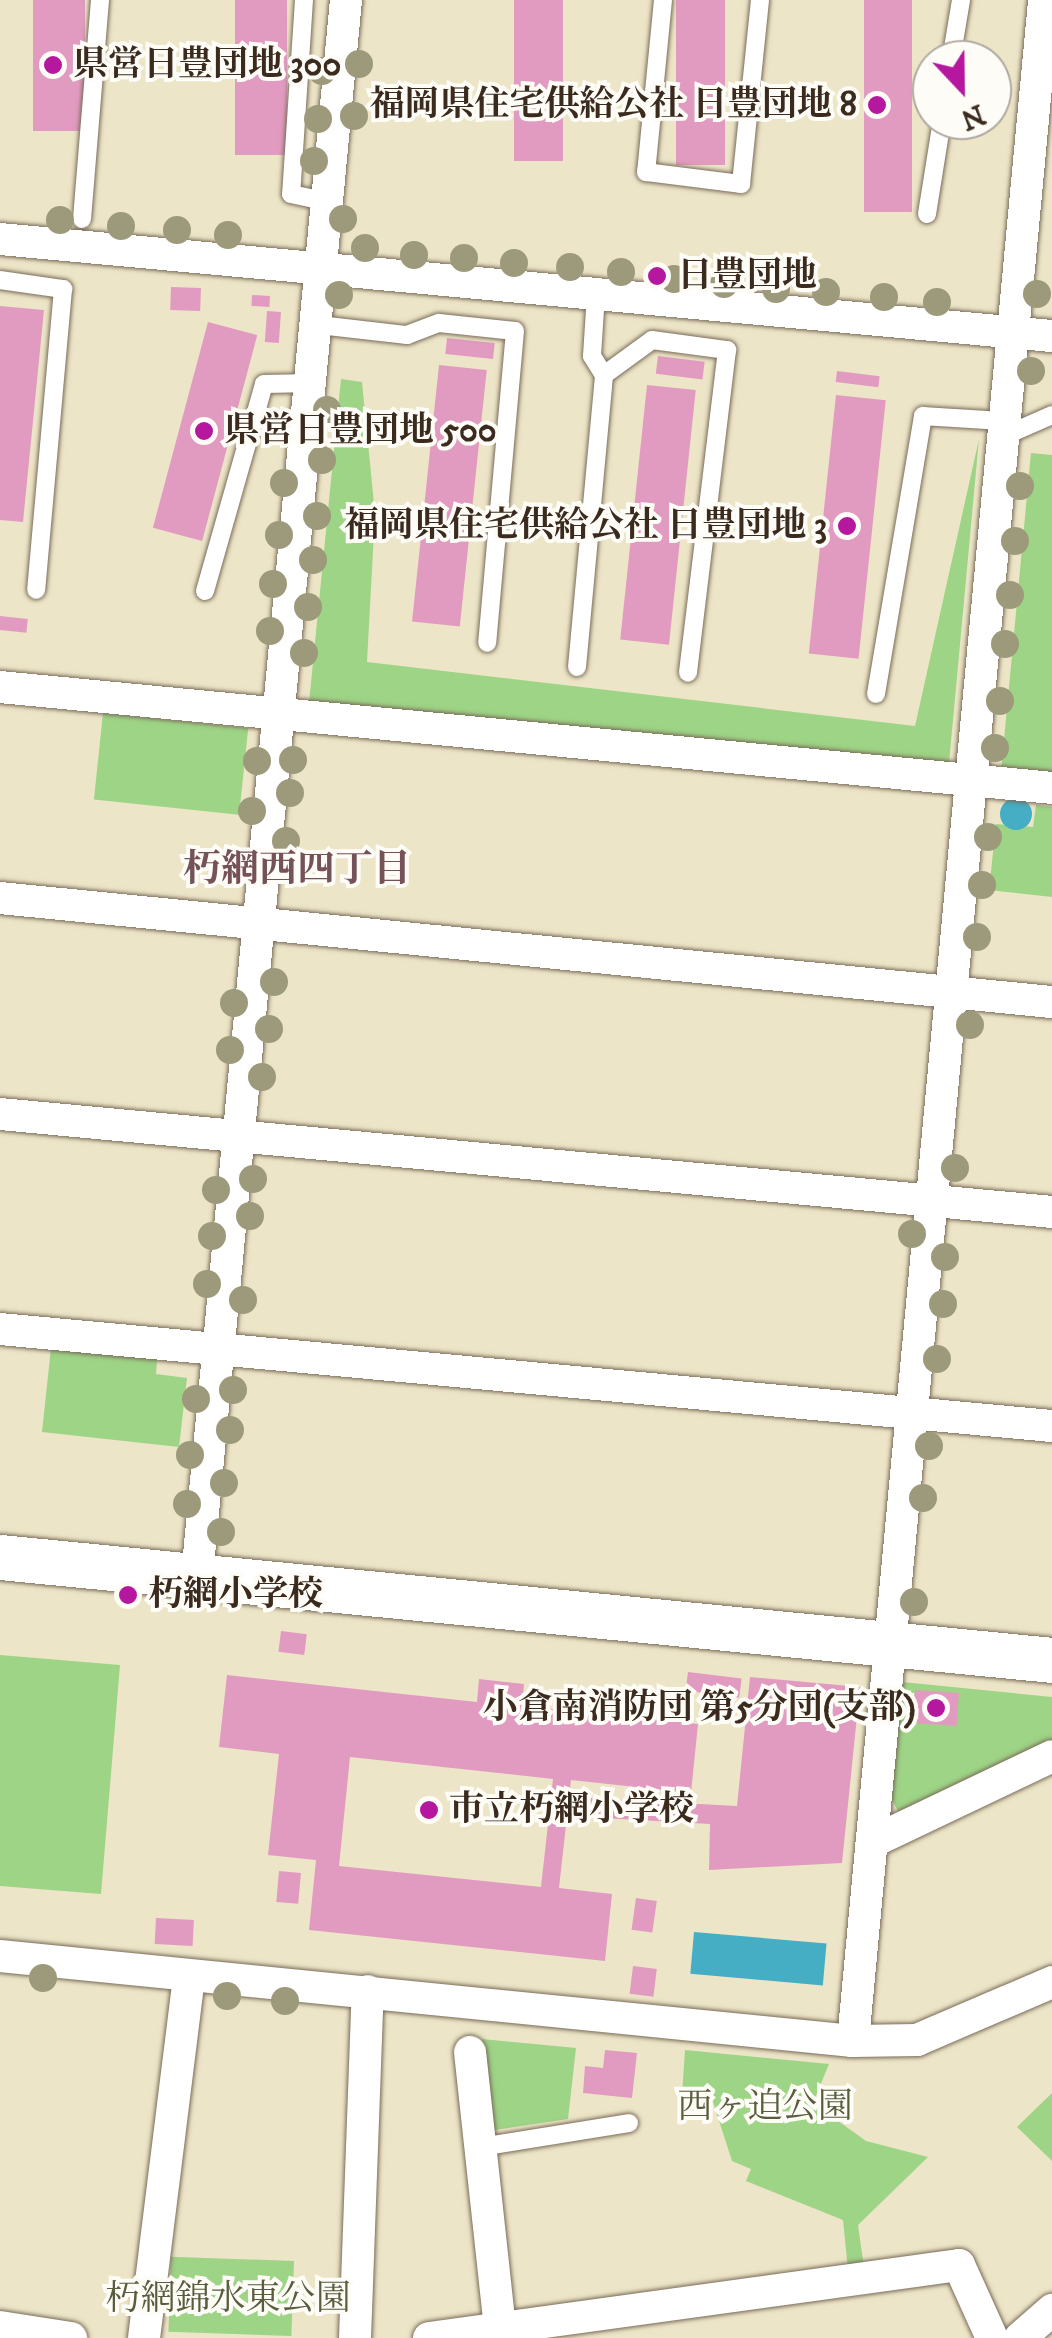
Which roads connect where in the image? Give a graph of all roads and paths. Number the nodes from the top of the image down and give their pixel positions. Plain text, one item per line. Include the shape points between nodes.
1 (100, 0) edge
2 (304, 0) edge
3 (346, 0) edge
4 (663, 0) edge
5 (760, 0) edge
6 (961, 0) edge
7 (1044, 0) edge
8 (954, 40) edge
9 (1044, 76) edge
10 (939, 140) edge
11 (329, 202) junction
12 (926, 214) dead end
13 (82, 219) dead end
14 (0, 238) edge
15 (324, 269) junction
16 (0, 280) edge
17 (596, 294) junction
18 (319, 325) junction
19 (1010, 332) junction
20 (1052, 336) edge
21 (604, 375) junction
22 (313, 383) junction
23 (1052, 416) edge
24 (1002, 429) junction
25 (36, 590) dead end
26 (205, 590) dead end
27 (487, 643) dead end
28 (577, 667) dead end
29 (688, 673) dead end
30 (0, 687) edge
31 (876, 694) dead end
32 (282, 712) junction
33 (972, 781) junction
34 (1052, 788) edge
35 (0, 898) edge
36 (261, 921) junction
37 (956, 992) junction
38 (1052, 1002) edge
39 (0, 1114) edge
40 (242, 1137) junction
41 (934, 1201) junction
42 (1052, 1212) edge
43 (0, 1329) edge
44 (216, 1351) junction
45 (914, 1412) junction
46 (1052, 1426) edge
47 (0, 1557) edge
48 (197, 1576) junction
49 (892, 1644) junction
50 (1052, 1660) edge
51 (1052, 1756) edge
52 (872, 1842) junction
53 (0, 1956) edge
54 (189, 1976) junction
55 (1052, 1982) edge
56 (368, 1992) junction
57 (852, 2041) junction
58 (470, 2052) dead end
59 (629, 2124) dead end
60 (480, 2147) junction
61 (1052, 2310) edge
62 (0, 2326) edge
63 (501, 2335) edge
64 (70, 2338) edge
65 (144, 2338) edge
66 (355, 2338) edge
67 (429, 2338) edge
68 (992, 2338) edge
69 (1020, 2338) edge

1 - 13 lane
2 - 11 lane via 291,194
3 - 11 street
4 - 5 lane via 646,172 741,184
6 - 8 lane
7 - 9 street
9 - 19 street
10 - 12 lane
11 - 15 street
14 - 15 street
15 - 17 street
15 - 18 street
16 - 25 lane via 62,289
17 - 19 street
17 - 21 lane via 592,356
18 - 22 street
18 - 27 lane via 407,335 439,323 515,331
19 - 20 street
19 - 24 street
21 - 28 lane
21 - 29 lane via 652,340 727,350
22 - 26 lane via 264,384
22 - 32 street
23 - 24 lane
24 - 31 lane via 923,416
24 - 33 street
30 - 32 street
32 - 33 street
32 - 36 street
33 - 34 street
33 - 37 street
35 - 36 street
36 - 37 street
36 - 40 street
37 - 38 street
37 - 41 street
39 - 40 street
40 - 41 street
40 - 44 street
41 - 42 street
41 - 45 street
43 - 44 street
44 - 45 street
44 - 48 street
45 - 46 street
45 - 49 street
47 - 48 street
48 - 49 street
49 - 50 street
49 - 52 street
51 - 52 street
52 - 57 street
53 - 54 street
54 - 56 street
54 - 65 street
55 - 57 street via 917,2040
56 - 57 street
56 - 66 street
58 - 60 street
59 - 60 lane
60 - 63 street
61 - 69 street
62 - 64 street
63 - 67 street
63 - 68 street via 960,2265

